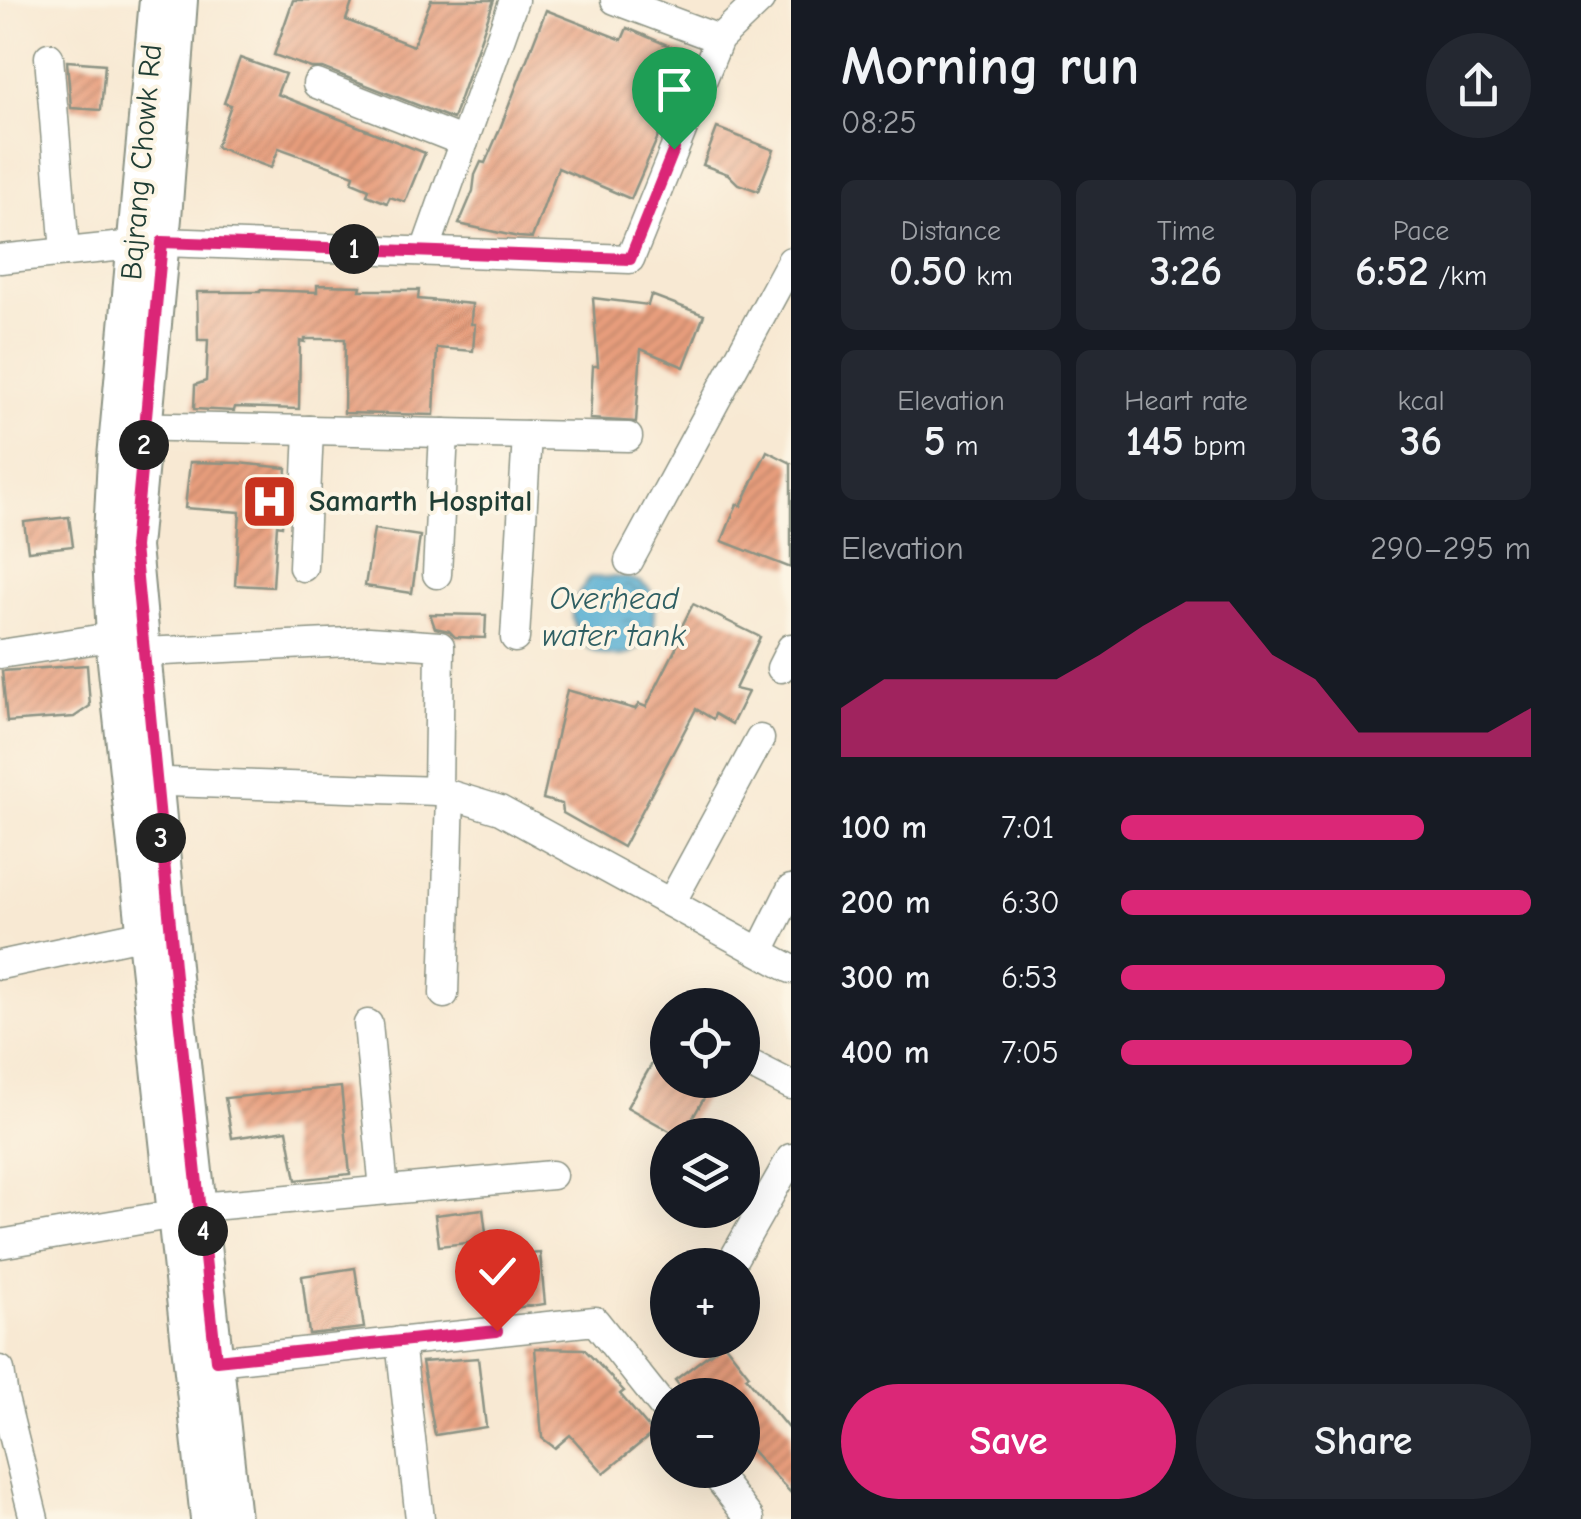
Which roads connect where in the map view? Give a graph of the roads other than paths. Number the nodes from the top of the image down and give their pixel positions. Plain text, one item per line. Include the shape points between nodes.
1 (156, 0) edge
2 (182, 0) edge
3 (514, 0) edge
4 (615, 0) edge
5 (760, 0) edge
6 (719, 39) junction
7 (48, 57) dead end
8 (317, 84) dead end
9 (464, 142) junction
10 (148, 244) junction
11 (65, 252) junction
12 (425, 252) junction
13 (0, 258) edge
14 (791, 261) edge
15 (131, 426) junction
16 (309, 430) junction
17 (444, 434) junction
18 (527, 435) junction
19 (628, 437) dead end
20 (629, 561) dead end
21 (303, 567) dead end
22 (437, 574) dead end
23 (515, 638) dead end
24 (133, 640) junction
25 (0, 654) edge
26 (760, 739) dead end
27 (142, 781) junction
28 (444, 793) junction
29 (791, 889) edge
30 (671, 903) junction
31 (145, 934) junction
32 (760, 951) junction
33 (0, 965) edge
34 (791, 970) edge
35 (444, 994) dead end
36 (368, 1024) dead end
37 (760, 1069) edge
38 (791, 1085) edge
39 (791, 1158) edge
40 (552, 1175) dead end
41 (384, 1190) junction
42 (187, 1210) junction
43 (0, 1244) edge
44 (740, 1248) edge
45 (400, 1341) junction
46 (204, 1362) junction
47 (0, 1370) edge
48 (650, 1391) edge
49 (726, 1488) edge
50 (34, 1519) edge
51 (207, 1519) edge
52 (234, 1519) edge
53 (420, 1519) edge
54 (750, 1519) edge

1 - 10 street, Bajrang Chowk Rd
2 - 10 street, Bajrang Chowk Rd
3 - 9 street
4 - 6 street
5 - 6 street
6 - 12 street via 630,259
7 - 11 street
8 - 9 street
9 - 12 street
10 - 11 street
10 - 12 street
10 - 15 street, Bajrang Chowk Rd
11 - 13 street
14 - 20 street
15 - 16 street
15 - 24 street, Bajrang Chowk Rd
16 - 17 street
16 - 21 street
17 - 18 street
17 - 22 street
18 - 19 street
18 - 23 street
24 - 25 street
24 - 27 street, Bajrang Chowk Rd
24 - 28 street via 440,646
26 - 30 street
27 - 28 street
27 - 31 street, Bajrang Chowk Rd
27 - 42 street, Bajrang Chowk Rd
28 - 30 street via 500,810
28 - 35 street
29 - 32 street
30 - 32 street
31 - 33 street
31 - 42 street, Bajrang Chowk Rd
32 - 34 street
36 - 41 street
37 - 38 street
39 - 44 street
40 - 41 street
41 - 42 street
42 - 43 street
42 - 46 street, Bajrang Chowk Rd
45 - 46 street
45 - 48 street via 595,1321
45 - 53 street
46 - 51 street, Bajrang Chowk Rd
46 - 52 street, Bajrang Chowk Rd
47 - 50 street
49 - 54 street

